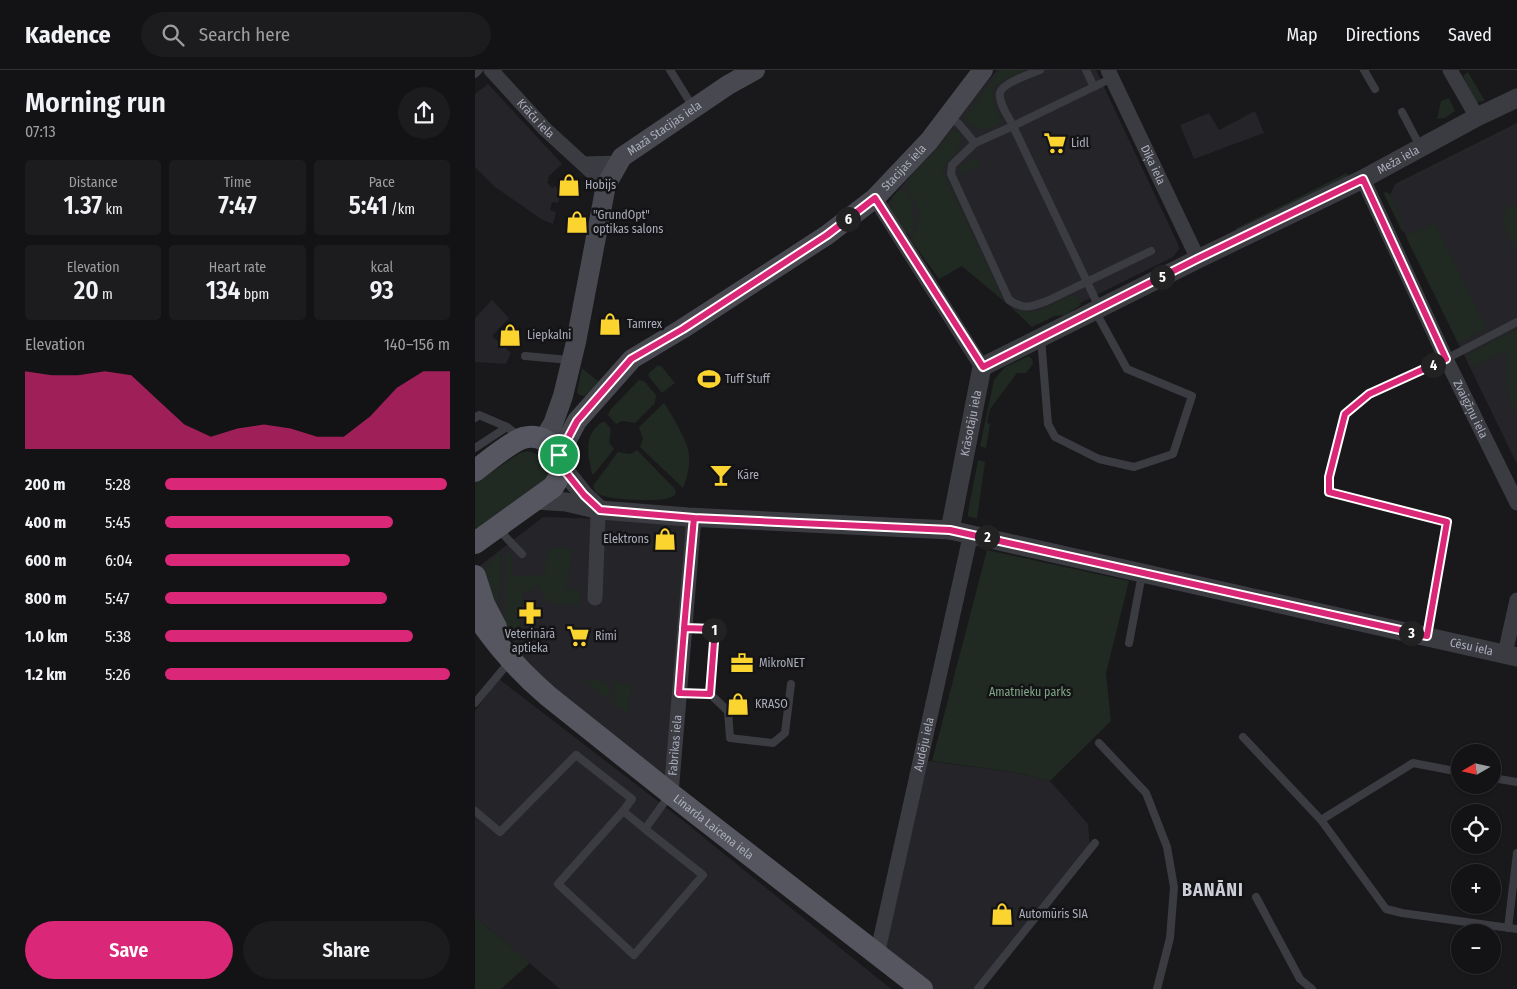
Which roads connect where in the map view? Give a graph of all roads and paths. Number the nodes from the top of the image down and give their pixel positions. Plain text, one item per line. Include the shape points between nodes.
1 (479, 70) edge
2 (491, 70) edge
3 (671, 70) edge
4 (755, 70) edge
5 (983, 70) edge
6 (1040, 70) edge
7 (1085, 70) edge
8 (1364, 70) edge
9 (1450, 70) edge
10 (475, 74) edge
11 (1110, 74) edge
12 (1093, 87) junction
13 (1375, 89) dead end
14 (1517, 98) edge
15 (694, 108) junction
16 (1402, 112) dead end
17 (948, 116) junction
18 (1477, 117) junction
19 (1013, 126) junction
20 (975, 143) junction
21 (1421, 148) junction
22 (619, 163) junction
23 (585, 164) junction
24 (1363, 179) junction
25 (606, 185) junction
26 (864, 204) junction
27 (1151, 252) dead end
28 (1197, 259) junction
29 (1087, 282) junction
30 (1099, 313) junction
31 (1517, 322) edge
32 (1041, 338) junction
33 (525, 356) dead end
34 (1446, 359) junction
35 (572, 360) junction
36 (983, 367) junction
37 (475, 418) edge
38 (524, 435) junction
39 (475, 448) edge
40 (560, 461) junction
41 (475, 470) edge
42 (544, 493) junction
43 (1517, 503) edge
44 (599, 512) junction
45 (694, 518) junction
46 (497, 527) junction
47 (950, 530) junction
48 (971, 533) junction
49 (475, 543) edge
50 (522, 554) dead end
51 (1142, 572) junction
52 (475, 576) edge
53 (595, 598) dead end
54 (1517, 600) edge
55 (481, 626) edge
56 (684, 628) junction
57 (1427, 636) junction
58 (1129, 643) dead end
59 (1511, 655) edge
60 (511, 660) junction
61 (791, 684) dead end
62 (679, 693) junction
63 (710, 694) junction
64 (475, 703) edge
65 (1243, 737) dead end
66 (1099, 743) dead end
67 (1451, 770) edge
68 (1501, 779) edge
69 (1517, 782) edge
70 (671, 794) junction
71 (475, 811) edge
72 (623, 811) junction
73 (1321, 820) junction
74 (645, 828) junction
75 (1095, 843) dead end
76 (1517, 853) edge
77 (1256, 897) dead end
78 (1508, 928) junction
79 (1517, 929) edge
80 (877, 955) junction
81 (923, 989) edge
82 (978, 989) edge
83 (1157, 989) edge
84 (1312, 989) edge

1 - 10 lane
2 - 23 street, Krāču iela via 545,129
3 - 15 lane
4 - 15 main road, Mazā Stacijas iela
5 - 17 main road, Stacijas iela
6 - 19 lane via 1003,86 1000,94 1002,103
7 - 12 lane
8 - 13 lane
9 - 18 street
11 - 12 lane
11 - 28 street, Dīķa iela
12 - 19 lane
14 - 18 street, Meža iela
15 - 22 main road, Mazā Stacijas iela via 622,157
16 - 21 lane
17 - 20 lane
17 - 26 main road, Stacijas iela via 929,141
18 - 21 street, Meža iela
19 - 20 lane
19 - 29 lane
20 - 29 lane via 952,165 951,174 1009,300 1030,308
21 - 24 street, Meža iela
22 - 23 street
22 - 25 main road, Mazā Stacijas iela
23 - 25 street, Krāču iela
24 - 28 street, Meža iela
24 - 34 street, Zvaigžņu iela
25 - 35 main road, Mazā Stacijas iela
26 - 36 street
26 - 40 main road, Stacijas iela via 827,235 631,359 577,421
27 - 29 lane
28 - 30 street, Meža iela
29 - 30 lane
30 - 32 street, Meža iela
30 - 32 lane via 1127,369 1192,396 1173,454 1134,467 1099,459 1055,436 1047,424
31 - 34 lane
32 - 36 street, Meža iela
33 - 35 lane
34 - 43 street, Zvaigžņu iela
34 - 57 lane via 1369,394 1345,414 1329,477 1329,492 1447,522
35 - 38 main road, Mazā Stacijas iela via 553,424
36 - 47 street, Krāsotāju iela
37 - 38 lane via 479,415
38 - 39 lane
38 - 40 main road via 552,444
38 - 41 main road
40 - 42 main road via 559,478
40 - 44 street
42 - 44 street, Cēsu iela
42 - 46 main road
44 - 45 street, Cēsu iela
44 - 53 street
45 - 47 street, Cēsu iela
45 - 56 street, Fabrikas iela
46 - 49 main road
46 - 50 lane
47 - 48 street, Cēsu iela
48 - 51 street, Cēsu iela
48 - 80 street, Audēju iela
51 - 57 street, Cēsu iela
51 - 58 lane
52 - 60 main road, Linarda Laicena iela
54 - 59 street
55 - 60 main road, Linarda Laicena iela
56 - 62 street, Fabrikas iela
56 - 63 lane via 715,629
57 - 59 street, Cēsu iela
60 - 64 lane
60 - 70 main road, Linarda Laicena iela via 548,696
61 - 63 lane via 785,733 773,743 730,738 728,711
62 - 63 lane
62 - 70 street, Fabrikas iela
65 - 73 lane
66 - 83 lane via 1146,793 1167,847 1174,887 1170,938
67 - 73 lane via 1413,763
68 - 69 lane
70 - 74 lane
70 - 80 main road, Linarda Laicena iela
71 - 72 lane via 500,832 576,755 632,799
72 - 74 lane
72 - 74 lane via 558,884 634,955 703,875
73 - 78 lane via 1386,909
75 - 82 lane
76 - 78 lane
77 - 84 lane via 1300,979
78 - 79 lane
80 - 81 main road, Linarda Laicena iela

